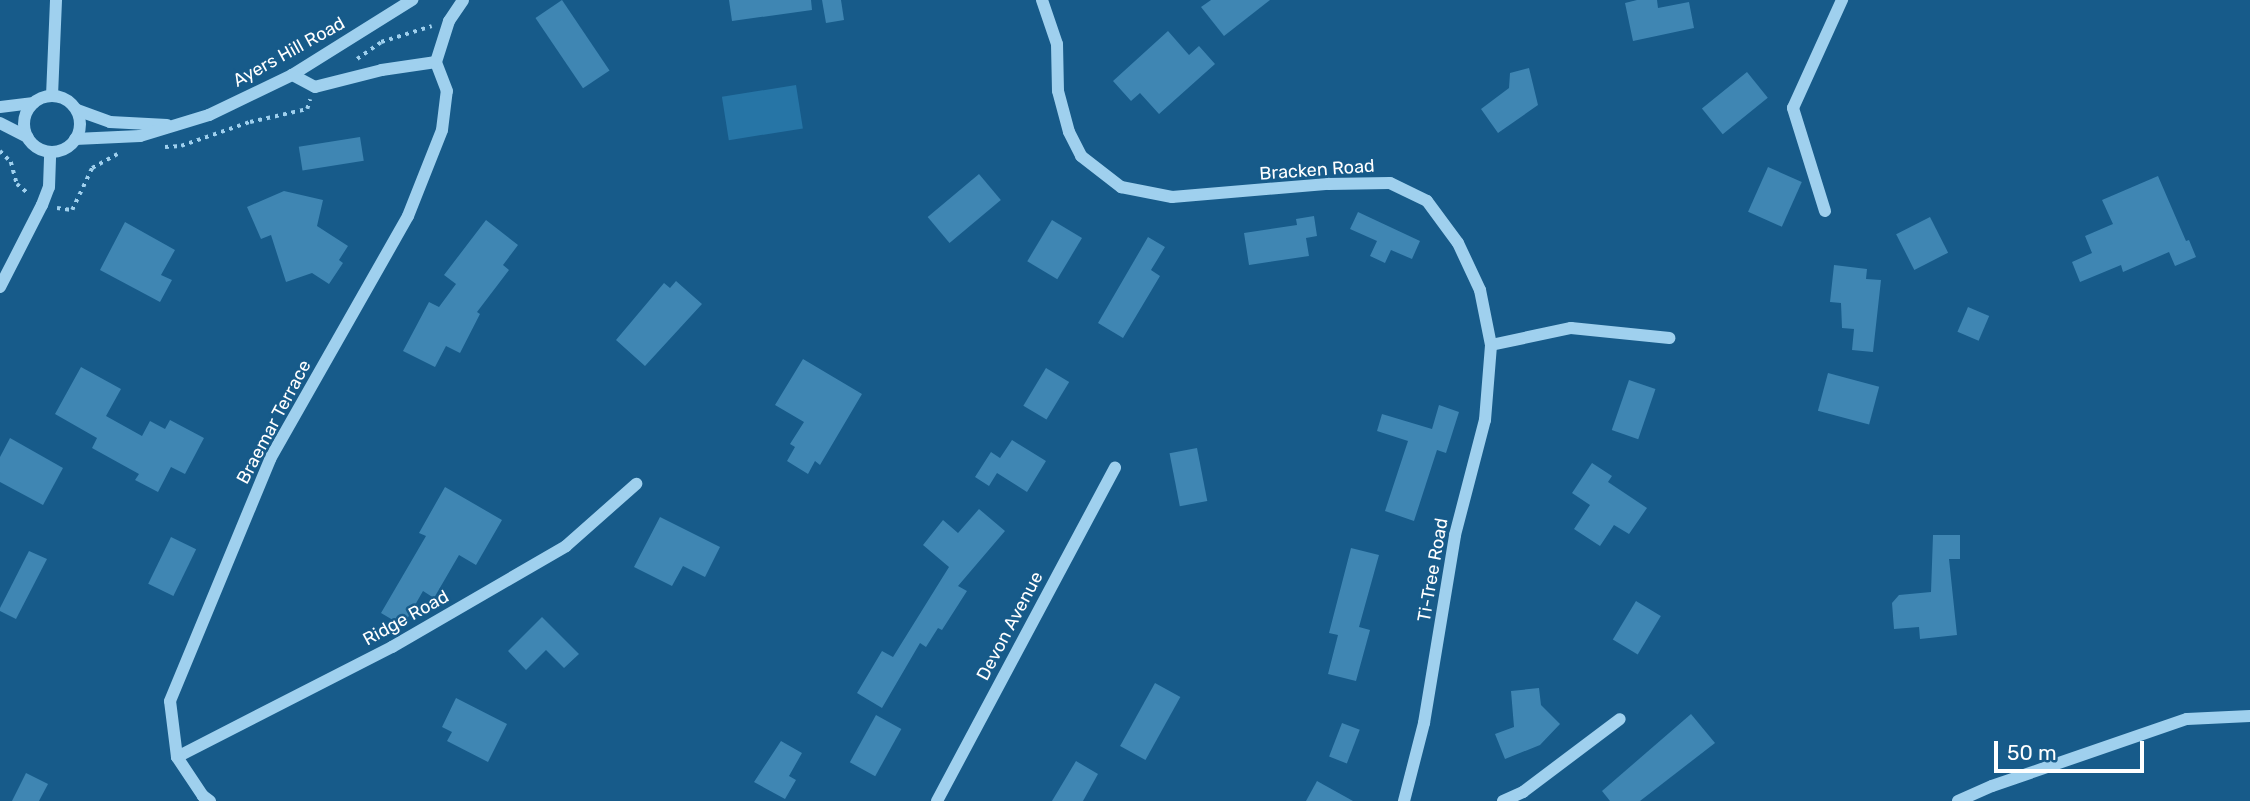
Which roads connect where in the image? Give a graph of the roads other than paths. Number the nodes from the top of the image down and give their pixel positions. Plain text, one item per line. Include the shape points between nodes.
1 (56, 0) edge
2 (412, 0) edge
3 (463, 0) edge
4 (1042, 0) edge
5 (1842, 0) edge
6 (436, 62) junction
7 (292, 75) junction
8 (52, 96) junction
9 (34, 103) junction
10 (0, 107) edge
11 (76, 110) junction
12 (0, 123) edge
13 (177, 125) junction
14 (28, 137) junction
15 (75, 139) junction
16 (50, 152) junction
17 (1825, 211) dead end
18 (0, 287) edge
19 (1669, 338) dead end
20 (1491, 345) junction
21 (1115, 467) dead end
22 (636, 484) dead end
23 (2250, 716) edge
24 (1620, 719) dead end
25 (177, 757) junction
26 (210, 801) edge
27 (937, 801) edge
28 (1404, 801) edge
29 (1503, 801) edge
30 (1958, 801) edge

1 - 8 street
2 - 7 street, Ayers Hill Road
3 - 6 street via 449,20
4 - 20 street, Bracken Road via 1057,44 1058,91 1069,132 1082,156 1121,187 1172,197 1390,183 1427,201 1458,243 1480,290
5 - 17 street via 1793,107
6 - 7 street via 315,87
6 - 25 street, Braemar Terrace via 447,91 442,130 408,216 270,459 170,701
7 - 13 street, Ayers Hill Road via 209,115
8 - 9 street
8 - 11 street
9 - 10 street
9 - 14 street via 25,119
11 - 13 street, Ayers Hill Road via 110,122
11 - 15 street via 80,119
12 - 14 street
13 - 15 street, Ayers Hill Road via 140,136
14 - 16 street
15 - 16 street
16 - 18 street via 49,187
19 - 20 street via 1572,328
20 - 28 street, Ti-Tree Road via 1485,420 1455,535 1424,723
21 - 27 street, Devon Avenue
22 - 25 street, Ridge Road via 566,546 392,647
23 - 30 street via 2187,719
24 - 29 street via 1523,792
25 - 26 street, Braemar Terrace

